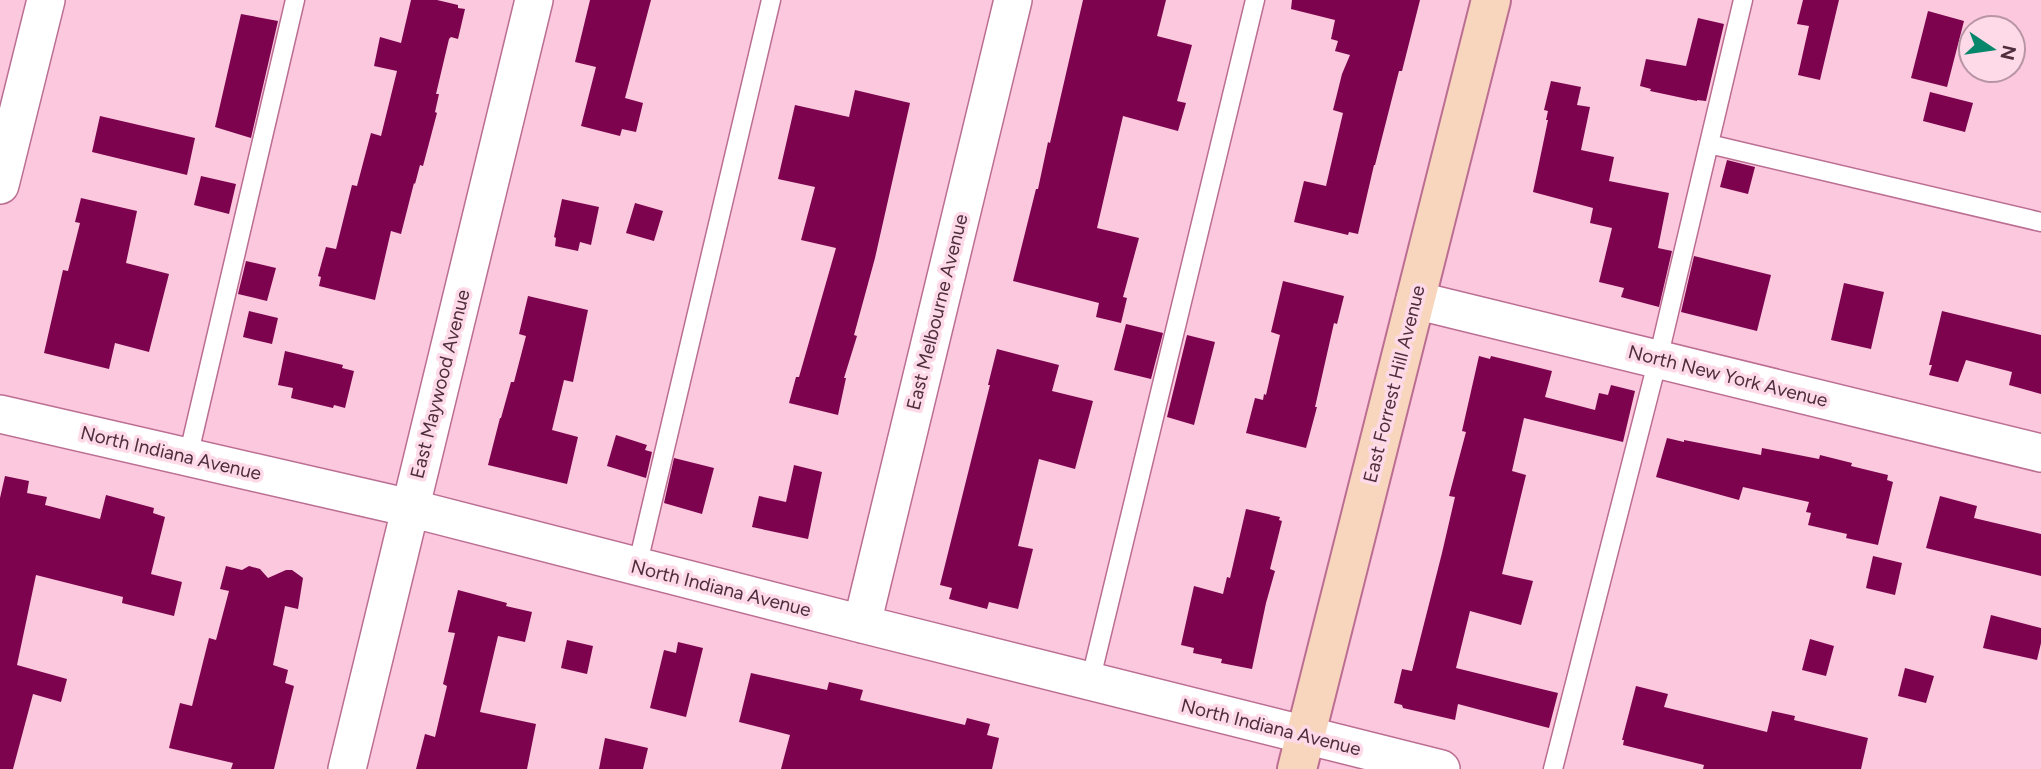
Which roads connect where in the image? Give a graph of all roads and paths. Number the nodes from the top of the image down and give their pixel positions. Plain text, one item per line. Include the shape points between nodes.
1 (46, 0) edge
2 (295, 0) edge
3 (534, 0) edge
4 (771, 0) edge
5 (1013, 0) edge
6 (1255, 0) edge
7 (1491, 0) edge
8 (1743, 0) edge
9 (1709, 144) junction
10 (0, 185) edge
11 (2041, 222) edge
12 (1415, 300) junction
13 (1658, 359) junction
14 (0, 414) edge
15 (2041, 453) edge
16 (188, 457) junction
17 (410, 508) junction
18 (637, 567) junction
19 (862, 624) junction
20 (1090, 682) junction
21 (1301, 752) edge
22 (347, 769) edge
23 (1441, 769) edge
24 (1553, 769) edge

1 - 10 street
2 - 16 lane
3 - 17 street, East Maywood Avenue
4 - 18 lane
5 - 19 street, East Melbourne Avenue
6 - 20 lane
7 - 12 main road, East Forrest Hill Avenue
8 - 9 lane
9 - 11 lane
9 - 13 lane
12 - 13 street, North New York Avenue
12 - 21 main road, East Forrest Hill Avenue
13 - 15 street, North New York Avenue
13 - 24 lane
14 - 16 street, North Indiana Avenue
16 - 17 street, North Indiana Avenue
17 - 18 street, North Indiana Avenue
17 - 22 street, East Maywood Avenue
18 - 19 street, North Indiana Avenue
19 - 20 street, North Indiana Avenue
20 - 21 street, North Indiana Avenue
21 - 23 street, North Indiana Avenue

